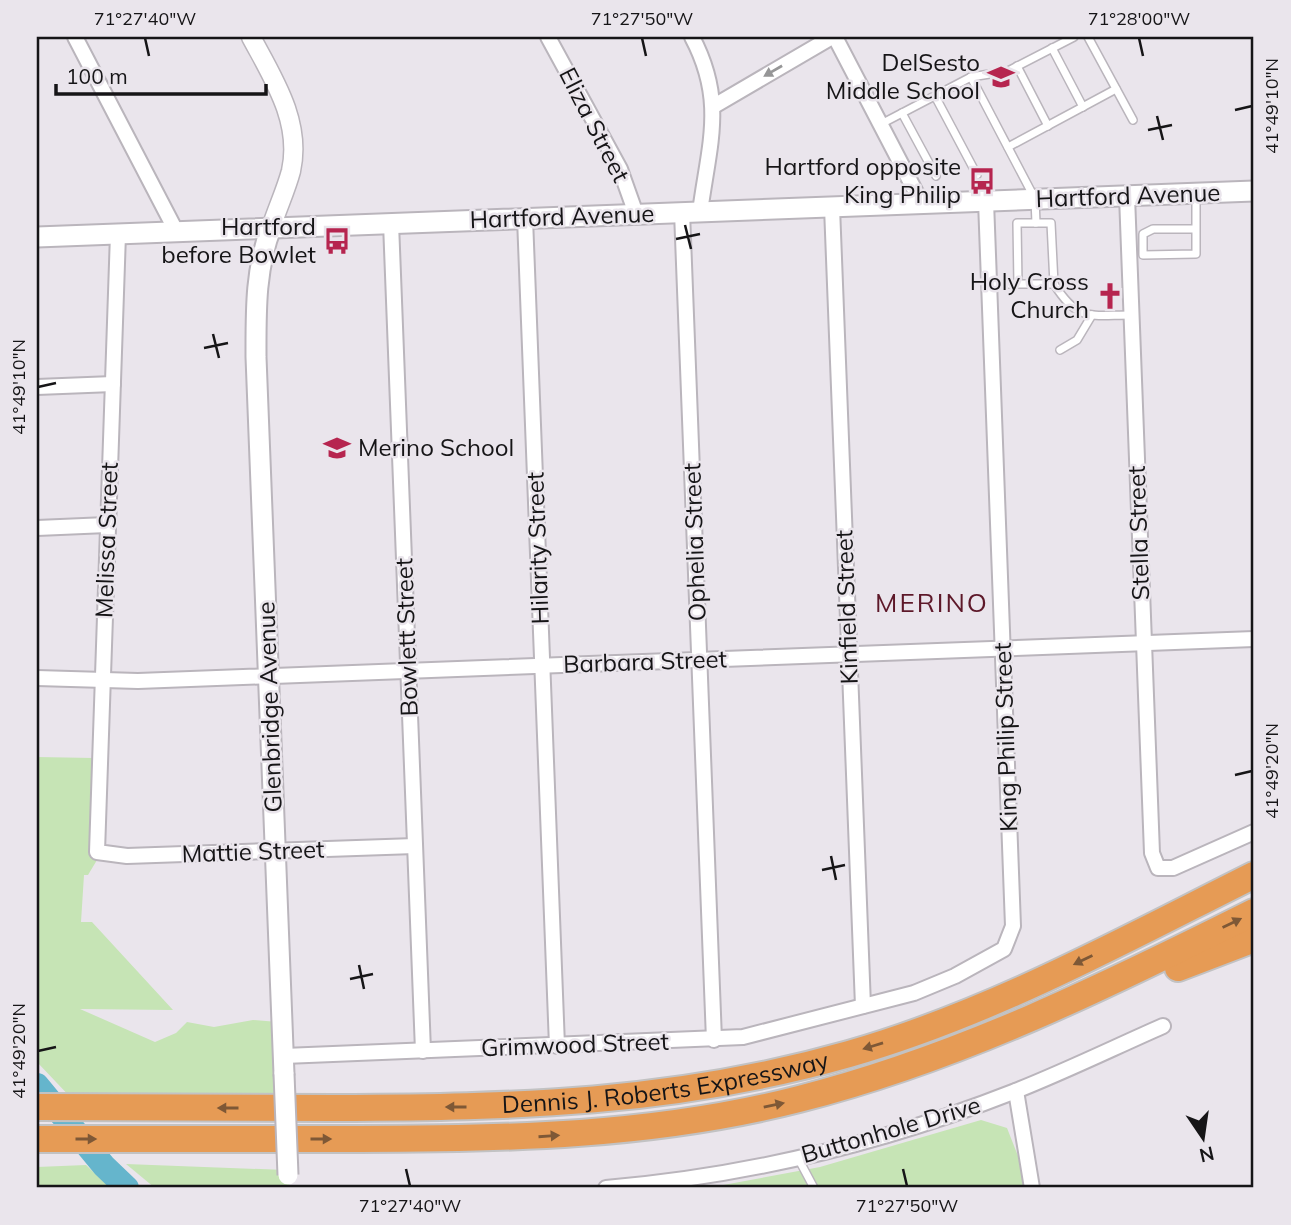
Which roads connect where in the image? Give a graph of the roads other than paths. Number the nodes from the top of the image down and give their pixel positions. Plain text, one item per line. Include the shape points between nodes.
1 (75, 37) edge
2 (251, 37) edge
3 (548, 37) edge
4 (692, 37) edge
5 (833, 37) edge
6 (1074, 37) edge
7 (1088, 37) edge
8 (1052, 48) junction
9 (1017, 66) junction
10 (971, 77) junction
11 (1116, 89) junction
12 (935, 96) junction
13 (714, 106) junction
14 (1083, 107) junction
15 (902, 113) junction
16 (1133, 120) dead end
17 (880, 125) junction
18 (1048, 125) junction
19 (1008, 147) junction
20 (977, 175) dead end
21 (936, 176) dead end
22 (1254, 191) edge
23 (1196, 193) junction
24 (1126, 196) junction
25 (1035, 199) junction
26 (986, 201) junction
27 (922, 204) junction
28 (832, 207) junction
29 (691, 212) junction
30 (636, 214) junction
31 (525, 218) junction
32 (391, 223) junction
33 (1036, 223) junction
34 (271, 228) junction
35 (1195, 229) junction
36 (176, 231) junction
37 (118, 234) junction
38 (1135, 234) junction
39 (37, 237) edge
40 (989, 284) junction
41 (1018, 284) junction
42 (1054, 284) junction
43 (1092, 315) junction
44 (1131, 315) junction
45 (1060, 350) dead end
46 (113, 384) junction
47 (37, 387) edge
48 (107, 525) junction
49 (37, 528) edge
50 (1254, 639) edge
51 (1144, 643) junction
52 (1003, 648) junction
53 (849, 654) junction
54 (699, 660) junction
55 (543, 666) junction
56 (408, 671) junction
57 (268, 676) junction
58 (37, 678) edge
59 (101, 682) junction
60 (1254, 832) edge
61 (415, 846) junction
62 (97, 847) joint
63 (276, 852) junction
64 (1254, 865) edge
65 (1254, 875) edge
66 (1254, 912) edge
67 (1129, 937) junction
68 (1254, 939) edge
69 (863, 1006) junction
70 (1163, 1026) dead end
71 (993, 1037) junction
72 (714, 1040) junction
73 (557, 1046) junction
74 (423, 1051) junction
75 (284, 1065) junction
76 (1016, 1091) junction
77 (37, 1107) edge
78 (39, 1139) edge
79 (797, 1158) junction
80 (289, 1182) edge
81 (606, 1188) edge
82 (814, 1188) edge
83 (1032, 1188) edge

1 - 36 street
2 - 34 street via 278,86 292,135 290,171
3 - 30 street, Eliza Street via 620,169
4 - 13 street, Ophelia Street via 708,71
5 -> 13 street
5 - 17 street
6 - 8 lane
7 - 11 lane
8 - 9 lane
8 - 14 lane
9 - 10 lane
9 - 18 lane
10 - 12 lane
10 - 19 lane
11 - 14 lane
11 - 16 lane
12 - 15 lane
12 - 20 lane
13 - 29 street, Ophelia Street
14 - 18 lane
15 - 17 lane
15 - 21 lane
17 - 27 street
18 - 19 lane
19 - 25 lane
22 - 23 main road, Hartford Avenue
23 - 24 main road, Hartford Avenue
23 - 35 lane
24 - 25 main road, Hartford Avenue
24 - 38 street, Stella Street
25 - 26 main road, Hartford Avenue
25 - 33 lane
26 - 27 main road, Hartford Avenue
26 - 40 street, King Philip Street
27 - 28 main road, Hartford Avenue
28 - 29 main road, Hartford Avenue
28 - 53 street, Kinfield Street
29 - 30 main road, Hartford Avenue
29 - 54 street, Ophelia Street
30 - 31 main road, Hartford Avenue
31 - 32 main road, Hartford Avenue
31 - 55 street, Hilarity Street
32 - 34 main road, Hartford Avenue
32 - 56 street, Bowlett Street
33 - 41 lane via 1017,223
33 - 42 lane via 1051,223
34 - 36 main road, Hartford Avenue
34 - 57 main road, Glenbridge Avenue via 261,256 257,290 256,357
35 - 38 lane
35 - 38 lane via 1196,254 1143,254
36 - 37 main road, Hartford Avenue
37 - 39 main road, Hartford Avenue
37 - 46 street, Melissa Street
38 - 44 street, Stella Street
40 - 41 lane
40 - 52 street, King Philip Street
41 - 42 lane
42 - 43 lane via 1067,304
43 - 44 lane
43 - 45 lane via 1077,340
44 - 51 street, Stella Street
46 - 47 street
46 - 48 street, Melissa Street
48 - 49 street
48 - 59 street, Melissa Street
50 - 51 street, Barbara Street
51 - 52 street, Barbara Street
51 - 60 street, Stella Street via 1152,845 1158,868 1180,866
52 - 53 street, Barbara Street
52 - 69 street, King Philip Street via 1011,938 994,957 954,976 914,993
53 - 54 street, Barbara Street
53 - 69 street, Kinfield Street
54 - 55 street, Barbara Street
54 - 72 street, Ophelia Street
55 - 56 street, Barbara Street
55 - 73 street, Hilarity Street
56 - 57 street, Barbara Street
56 - 61 street, Bowlett Street
57 - 59 street, Barbara Street
57 - 63 main road, Glenbridge Avenue
58 - 59 street, Barbara Street
59 - 62 street, Melissa Street
61 - 63 street, Mattie Street
61 - 74 street, Bowlett Street
62 - 63 street, Mattie Street via 97,852 113,856
63 - 75 main road, Glenbridge Avenue
64 - 67 highway
65 - 67 highway, Dennis J. Roberts Expressway
71 -> 66 highway, Dennis J. Roberts Expressway
67 -> 77 highway, Dennis J. Roberts Expressway via 992,1003 909,1035 802,1066 704,1087 603,1101 502,1107
68 - 71 highway via 1097,1005
69 - 72 street, Grimwood Street
70 - 76 street, Buttonhole Drive
78 -> 71 highway, Dennis J. Roberts Expressway via 489,1138 631,1129 797,1100 896,1072
72 - 73 street, Grimwood Street
73 - 74 street, Grimwood Street
74 - 75 street, Grimwood Street
75 - 80 main road, Glenbridge Avenue, bridge
76 - 79 street, Buttonhole Drive via 885,1136
76 - 83 street
79 - 81 street, Buttonhole Drive via 678,1181
79 - 82 lane

